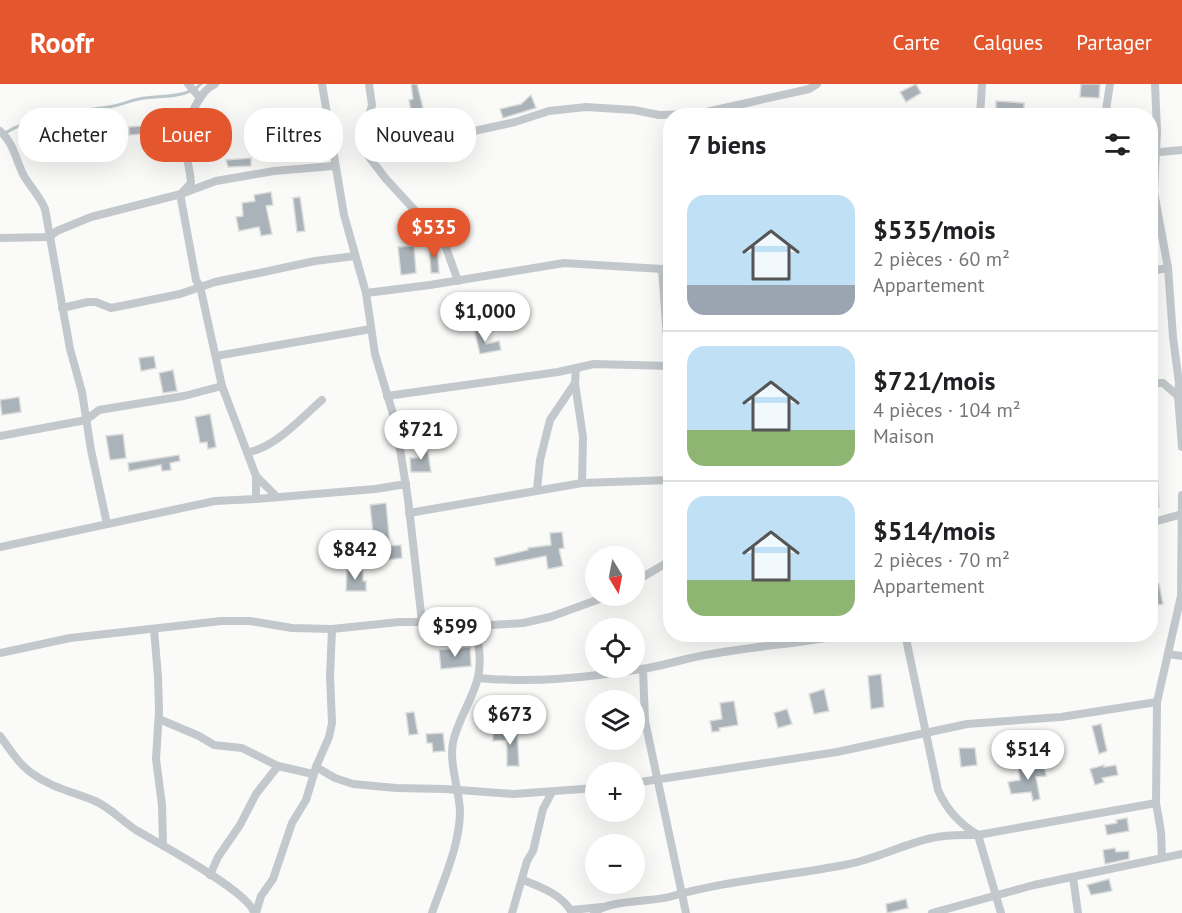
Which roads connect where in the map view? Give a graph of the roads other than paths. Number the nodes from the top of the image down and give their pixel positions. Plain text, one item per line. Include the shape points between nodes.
1 (188, 84) edge
2 (215, 84) edge
3 (322, 84) edge
4 (369, 84) edge
5 (817, 84) edge
6 (982, 84) edge
7 (1110, 84) edge
8 (1155, 84) edge
9 (200, 98) junction
10 (371, 108) edge
11 (730, 108) edge
12 (980, 108) edge
13 (1106, 108) edge
14 (1156, 108) edge
15 (663, 115) edge
16 (0, 131) edge
17 (476, 131) edge
18 (1182, 150) edge
19 (1158, 152) edge
20 (372, 162) edge
21 (334, 166) junction
22 (181, 194) junction
23 (1158, 216) edge
24 (49, 237) junction
25 (0, 238) edge
26 (355, 256) junction
27 (1168, 268) junction
28 (663, 269) edge
29 (1158, 270) edge
30 (459, 281) junction
31 (200, 286) junction
32 (366, 293) junction
33 (62, 308) junction
34 (371, 329) junction
35 (216, 356) junction
36 (663, 366) edge
37 (576, 368) junction
38 (575, 383) junction
39 (1158, 383) edge
40 (222, 386) junction
41 (387, 396) junction
42 (1178, 396) junction
43 (322, 400) dead end
44 (86, 420) junction
45 (0, 436) edge
46 (1182, 447) edge
47 (247, 453) junction
48 (256, 476) junction
49 (663, 480) edge
50 (582, 483) junction
51 (406, 484) junction
52 (537, 490) junction
53 (1182, 495) edge
54 (277, 497) junction
55 (256, 499) junction
56 (409, 513) junction
57 (1181, 514) edge
58 (1158, 521) edge
59 (107, 524) junction
60 (0, 547) edge
61 (663, 565) edge
62 (645, 576) edge
63 (585, 604) edge
64 (422, 622) junction
65 (476, 626) junction
66 (154, 629) junction
67 (332, 629) junction
68 (793, 642) edge
69 (907, 642) edge
70 (0, 653) edge
71 (1167, 654) junction
72 (1182, 656) edge
73 (645, 669) edge
74 (478, 678) junction
75 (585, 678) edge
76 (643, 678) edge
77 (1157, 702) junction
78 (159, 719) junction
79 (927, 733) junction
80 (0, 736) edge
81 (278, 766) junction
82 (314, 771) junction
83 (656, 779) junction
84 (645, 781) edge
85 (585, 789) edge
86 (456, 791) junction
87 (552, 792) junction
88 (1156, 803) junction
89 (978, 835) junction
90 (162, 845) junction
91 (1181, 855) edge
92 (1162, 858) junction
93 (210, 875) junction
94 (1073, 877) junction
95 (523, 880) junction
96 (680, 894) junction
97 (996, 896) junction
98 (603, 907) junction
99 (572, 912) edge
100 (255, 913) edge
101 (432, 913) edge
102 (512, 913) edge
103 (594, 913) edge
104 (686, 913) edge
105 (932, 913) edge
106 (1001, 913) edge
107 (1078, 913) edge

1 - 9 street
2 - 9 street
3 - 21 street
4 - 10 street
5 - 11 street
6 - 12 street
7 - 13 street
8 - 14 street
9 - 22 street via 186,137 191,183
15 - 17 street via 586,106 549,111
16 - 24 street via 8,138 25,177 41,199
18 - 19 street
20 - 30 street via 444,242
21 - 22 street via 216,181
21 - 26 street
22 - 24 street via 91,217
22 - 31 street
23 - 27 street
24 - 25 street
24 - 33 street
26 - 31 street
26 - 32 street
27 - 29 street
27 - 42 street
28 - 30 street via 564,263
30 - 32 street
31 - 33 street via 111,308 96,302
31 - 35 street
32 - 34 street
33 - 44 street
34 - 35 street
34 - 41 street
35 - 40 street
36 - 37 street via 615,363
37 - 38 street
37 - 41 street
38 - 50 street via 583,437
38 - 52 street via 550,420
39 - 42 street
40 - 44 street via 99,410
40 - 47 street
41 - 51 street
42 - 46 street
43 - 47 street via 271,444
44 - 45 street
44 - 59 street
47 - 48 street
48 - 54 street
48 - 55 street
49 - 50 street
50 - 52 street
51 - 54 street
51 - 56 street
52 - 56 street
53 - 57 street
54 - 55 street
55 - 59 street via 215,501
56 - 64 street
57 - 58 street
57 - 71 street via 1180,596
59 - 60 street
61 - 62 street
63 - 65 street via 523,623
64 - 65 street
64 - 67 street
65 - 74 street
66 - 67 street via 250,621
66 - 70 street via 70,638
66 - 78 street
67 - 82 street via 331,731
68 - 73 street
69 - 79 street
71 - 72 street
71 - 77 street
74 - 75 street via 543,681
74 - 86 street via 453,744
76 - 83 street via 645,721
77 - 79 street via 1060,717 967,724
77 - 88 street
78 - 81 street via 214,745 242,748
78 - 90 street via 156,759
79 - 83 street via 828,753
79 - 89 street via 942,800 964,827
80 - 90 street via 34,776 97,802
81 - 82 street
81 - 93 street via 256,794
82 - 86 street via 353,784
82 - 100 street via 273,879
83 - 84 street
83 - 96 street
85 - 87 street
86 - 87 street
86 - 101 street via 460,810 458,831
87 - 95 street via 543,809
88 - 89 street
88 - 92 street
89 - 96 street via 932,838 855,863
89 - 97 street
90 - 93 street
91 - 92 street
92 - 94 street
93 - 100 street via 244,897
94 - 97 street
94 - 107 street
95 - 99 street via 549,891
95 - 102 street
96 - 98 street
96 - 104 street
97 - 105 street
97 - 106 street
98 - 99 street
98 - 103 street

